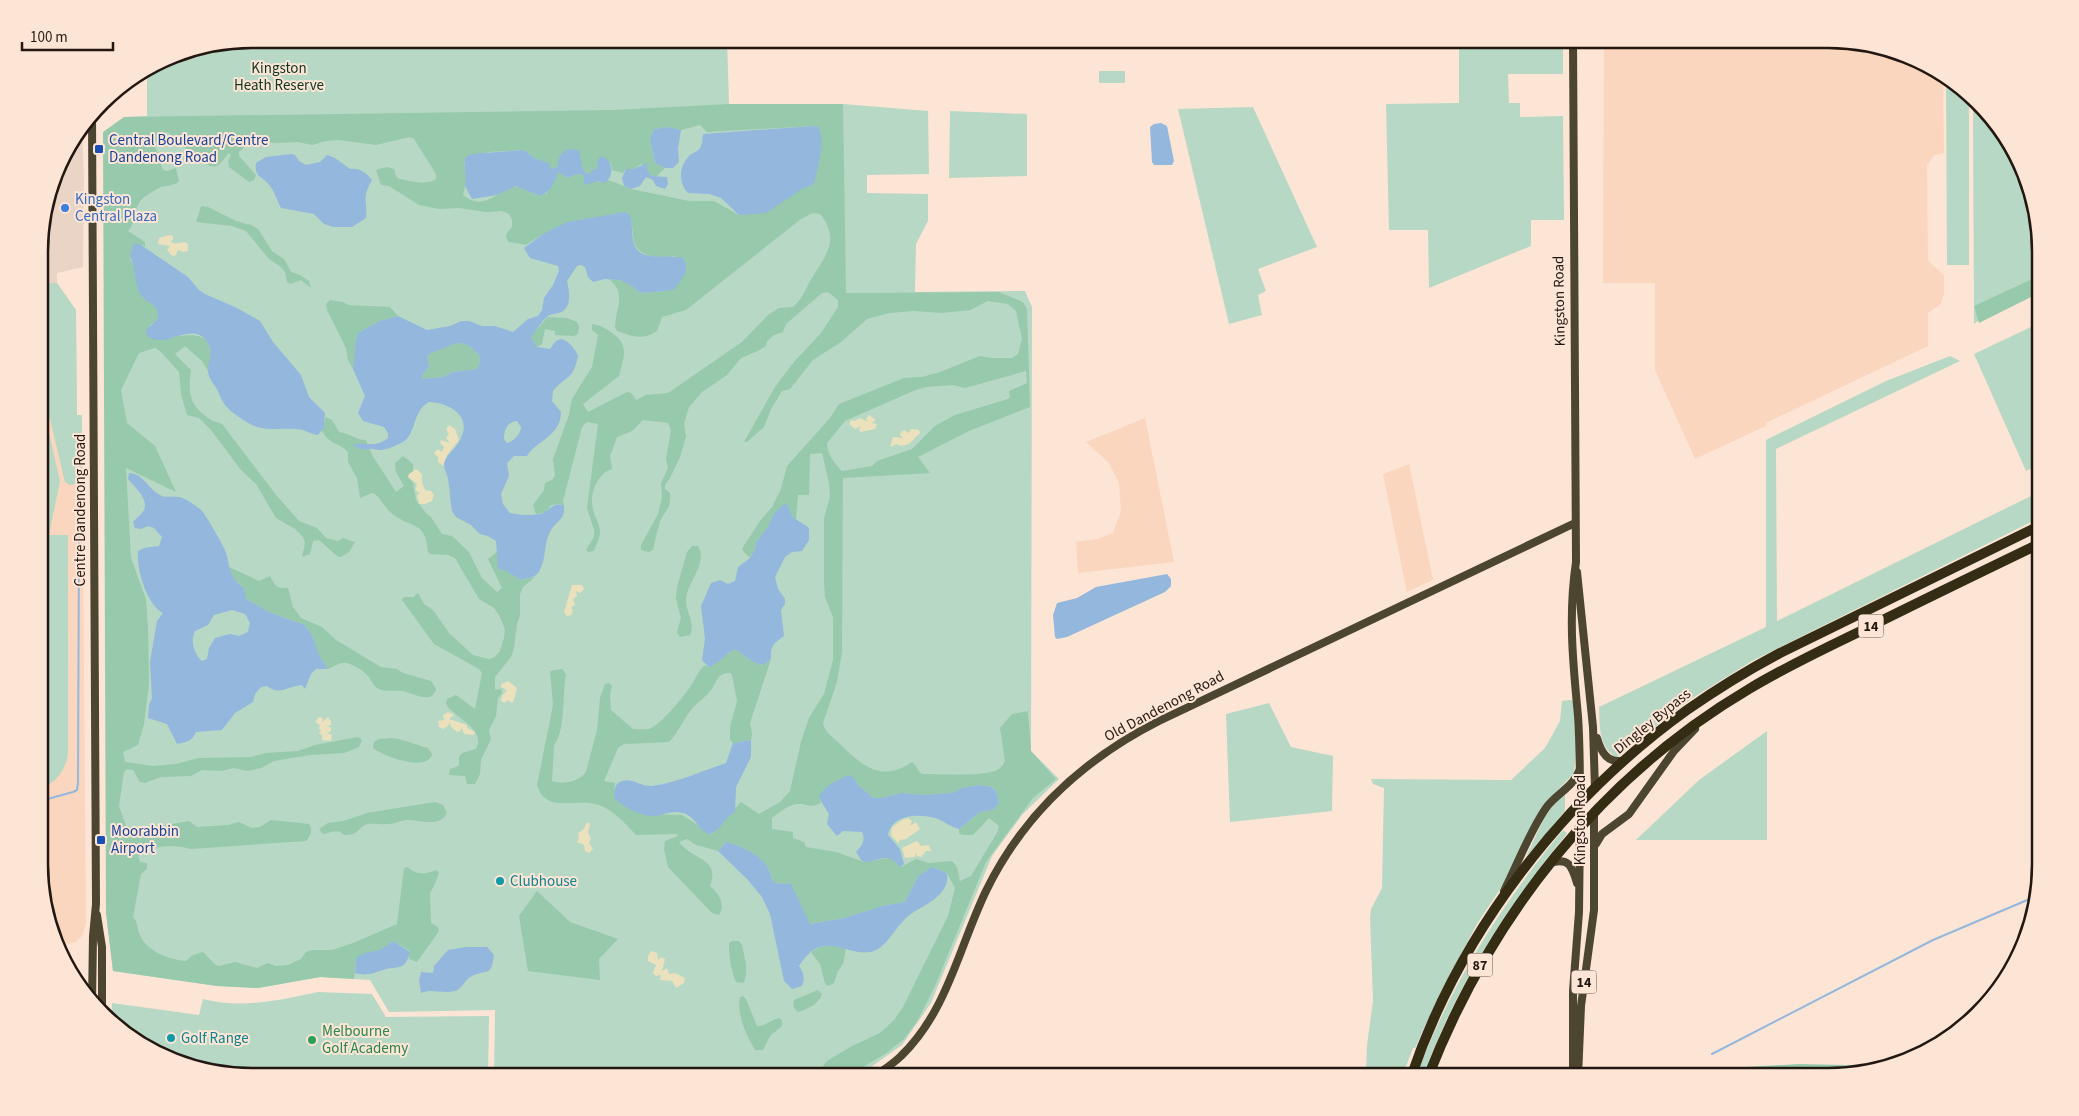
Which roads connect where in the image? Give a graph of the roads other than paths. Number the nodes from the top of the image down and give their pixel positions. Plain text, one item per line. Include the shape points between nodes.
1 (1573, 48) edge
2 (92, 124) edge
3 (1575, 523) junction
4 (2032, 529) edge
5 (2032, 547) edge
6 (1576, 562) junction
7 (1592, 706) junction
8 (1707, 716) junction
9 (1627, 759) junction
10 (1579, 769) junction
11 (1594, 789) junction
12 (1580, 805) junction
13 (1594, 812) junction
14 (1580, 827) junction
15 (1595, 847) junction
16 (1549, 863) junction
17 (1580, 889) junction
18 (96, 904) junction
19 (1594, 916) junction
20 (1488, 921) junction
21 (1573, 991) junction
22 (92, 992) edge
23 (102, 1003) edge
24 (1576, 1066) joint
25 (886, 1068) edge
26 (1414, 1068) edge
27 (1432, 1068) edge

1 - 3 main road, Kingston Road
2 - 18 main road, Centre Dandenong Road
3 - 6 main road, Kingston Road
3 - 25 main road, Old Dandenong Road via 1151,726 1123,740 1092,762 1039,810 1018,836 986,891 948,986 931,1019 900,1057
4 - 9 highway, Dingley Bypass / 14 via 1748,670 1686,710
5 - 8 highway, Dingley Bypass / 14 via 1793,664
6 - 7 main road, Kingston Road
6 - 10 main road, Kingston Road via 1571,647
7 - 9 main road via 1597,740 1603,753 1615,761
7 - 11 main road, Kingston Road
8 - 13 highway, Dingley Bypass / 14 via 1658,753
8 - 15 main road via 1674,751 1629,814 1600,836
9 - 11 highway, Dingley Bypass / 14
10 - 12 main road, Kingston Road
10 - 20 main road via 1574,780 1556,795 1544,811
11 - 12 highway, Dingley Bypass / 14
11 - 13 highway, Kingston Road / 14
12 - 14 highway, Kingston Road / 14
12 - 20 highway, Dingley Bypass / 87 via 1524,870
13 - 14 highway, Dingley Bypass / 87
13 - 15 main road, Kingston Road / 14
14 - 16 highway, Dingley Bypass / 87
14 - 17 main road, Kingston Road / 14
15 - 19 main road, Kingston Road / 14
16 - 17 main road via 1569,864
16 - 27 highway, Dingley Bypass / 87 via 1480,965
17 - 21 main road, Kingston Road / 14
18 - 22 main road, Centre Dandenong Road via 92,936
18 - 23 main road, Centre Dandenong Road via 102,947
19 - 21 main road via 1578,989
19 - 24 main road, Kingston Road / 14
20 - 26 highway, Dingley Bypass / 87 via 1448,990
21 - 24 main road, Kingston Road / 14

